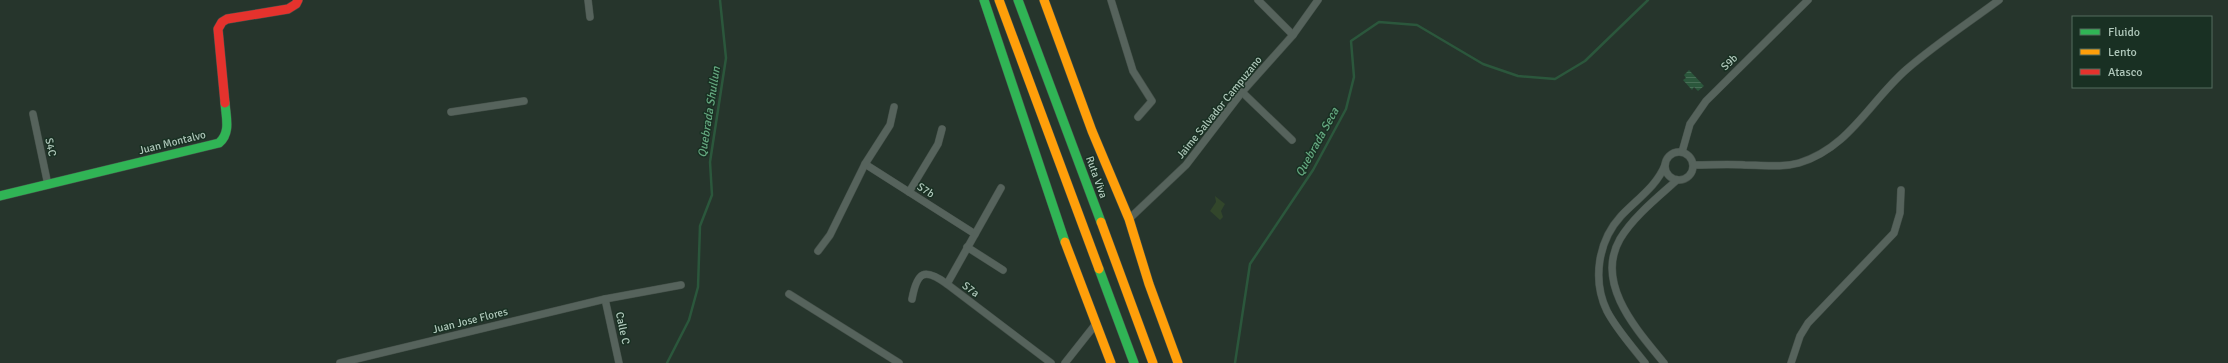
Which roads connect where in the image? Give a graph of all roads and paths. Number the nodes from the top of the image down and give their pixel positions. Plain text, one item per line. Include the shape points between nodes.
1 (298, 0) edge
2 (588, 0) edge
3 (984, 0) edge
4 (999, 0) edge
5 (1018, 0) edge
6 (1044, 0) edge
7 (1111, 0) edge
8 (1258, 0) edge
9 (1318, 0) edge
10 (1808, 0) edge
11 (1999, 0) edge
12 (590, 17) dead end
13 (1293, 35) junction
14 (1242, 92) junction
15 (524, 101) dead end
16 (894, 107) dead end
17 (450, 112) dead end
18 (33, 114) dead end
19 (1138, 117) dead end
20 (942, 129) dead end
21 (1292, 140) dead end
22 (1682, 152) junction
23 (865, 164) junction
24 (1665, 165) junction
25 (1694, 165) junction
26 (1677, 180) junction
27 (48, 185) junction
28 (1001, 188) dead end
29 (1901, 190) dead end
30 (909, 192) junction
31 (0, 196) edge
32 (1129, 219) junction
33 (975, 234) junction
34 (968, 247) junction
35 (818, 251) dead end
36 (1003, 270) dead end
37 (947, 284) junction
38 (680, 285) dead end
39 (789, 294) dead end
40 (605, 299) junction
41 (912, 299) dead end
42 (1095, 324) junction
43 (359, 361) edge
44 (340, 363) edge
45 (619, 363) edge
46 (899, 363) edge
47 (1051, 363) edge
48 (1065, 363) edge
49 (1111, 363) edge
50 (1134, 363) edge
51 (1153, 363) edge
52 (1178, 363) edge
53 (1645, 363) edge
54 (1664, 363) edge
55 (1791, 363) edge

1 - 27 main road, Juan Montalvo via 288,9 227,19 218,29 227,131 225,138 219,143
2 - 12 street
3 - 42 main road via 1010,70 1082,293
4 - 50 main road
5 - 51 main road, Ruta Viva
6 - 32 main road, Ruta Viva via 1092,131
7 - 19 street via 1133,71 1152,101
8 - 13 street
9 - 13 street, Jaime Salvador Campuzano
10 - 22 street, S9b via 1706,102 1690,124
11 - 25 street via 1906,70 1836,145 1816,157 1778,167 1746,164
13 - 14 street, Jaime Salvador Campuzano
14 - 21 street
14 - 32 street, Jaime Salvador Campuzano via 1186,165
15 - 17 street
16 - 23 street via 890,125
18 - 27 street, S4C
20 - 30 street via 938,144
22 - 24 street via 1677,151 1668,156
22 - 25 street via 1688,154
23 - 30 street, S7b
23 - 35 street via 830,235
24 - 26 street via 1668,175
24 - 53 street via 1657,179 1610,230 1603,245 1599,267 1601,293 1607,310
25 - 26 street via 1690,175
26 - 54 street via 1626,231 1615,250 1613,262 1615,285 1627,315
27 - 31 main road, Juan Montalvo
28 - 33 street, S7a
29 - 55 street via 1900,213 1894,233 1808,323 1800,336
30 - 33 street, S7b
32 - 52 main road, Ruta Viva via 1149,284
33 - 34 street, S7a
34 - 36 street
34 - 37 street, S7a
37 - 41 street via 924,273 918,277
37 - 47 street, S7a
38 - 40 street, Juan Jose Flores
39 - 46 street
40 - 43 street, Juan Jose Flores
40 - 45 street, Calle C
42 - 48 street
42 - 49 main road
43 - 44 street, Juan Jose Flores

